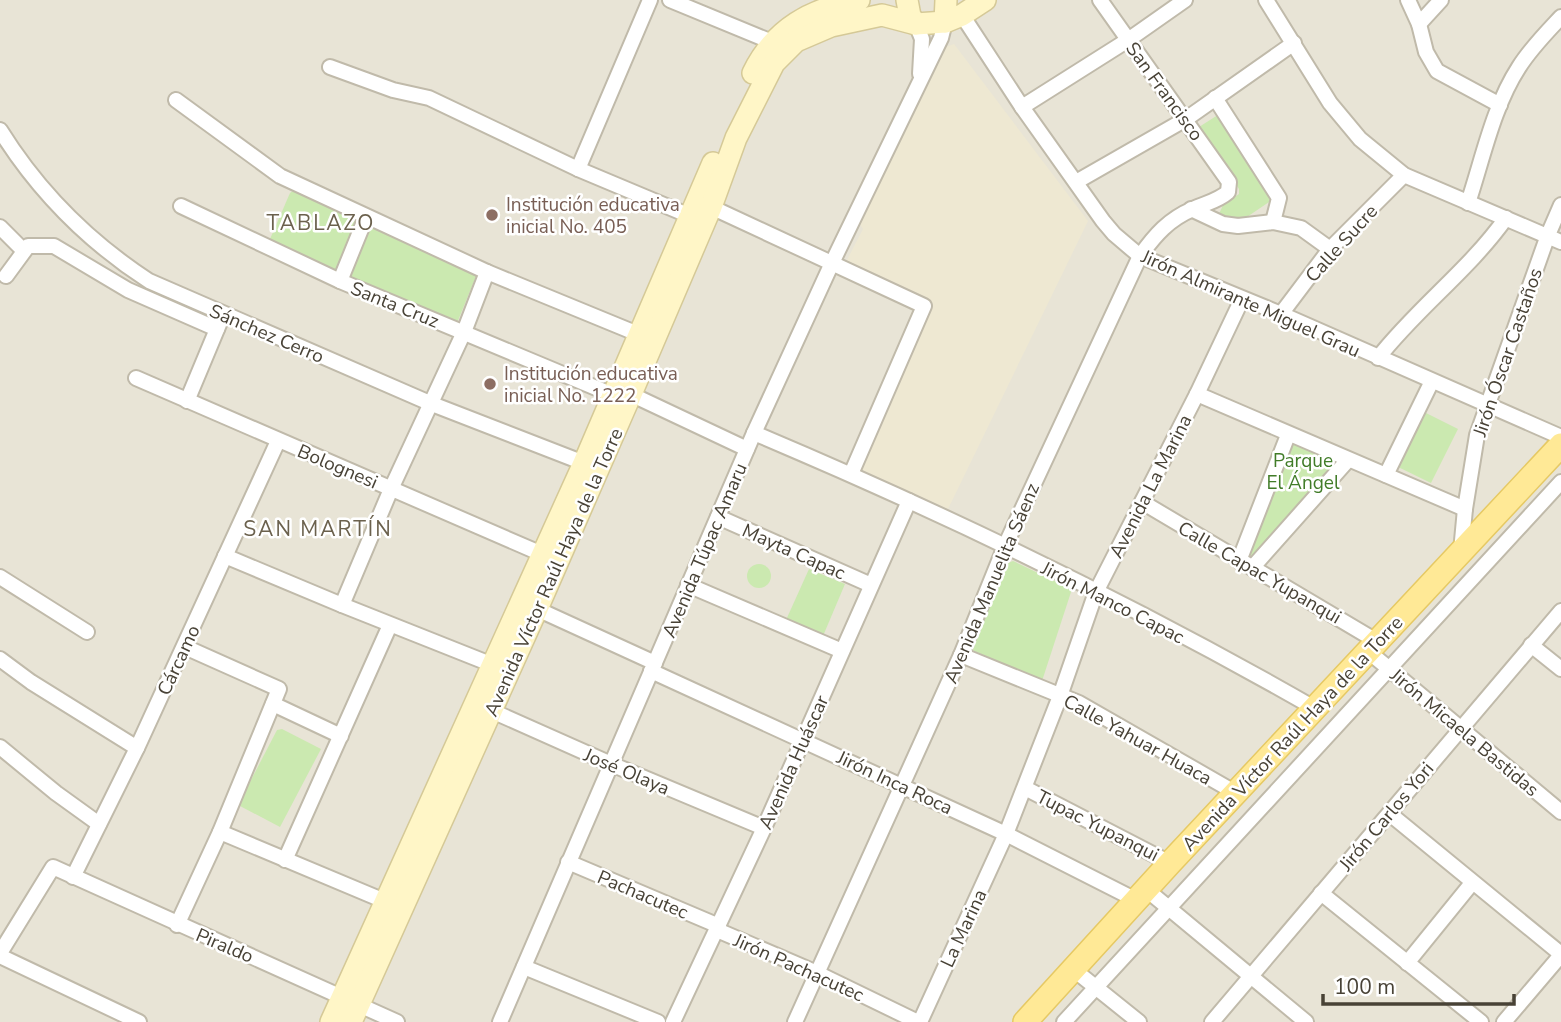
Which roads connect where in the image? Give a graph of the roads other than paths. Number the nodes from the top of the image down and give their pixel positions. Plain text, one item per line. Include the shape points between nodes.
1 (650, 0) edge
2 (670, 0) edge
3 (859, 0) edge
4 (906, 0) edge
5 (946, 0) edge
6 (985, 0) edge
7 (1100, 0) edge
8 (1185, 0) edge
9 (1266, 0) edge
10 (1408, 0) edge
11 (1441, 0) edge
12 (1561, 17) edge
13 (954, 18) junction
14 (916, 24) junction
15 (1419, 24) junction
16 (1128, 40) junction
17 (772, 42) junction
18 (1294, 43) junction
19 (330, 67) dead end
20 (919, 82) junction
21 (1215, 98) junction
22 (176, 100) dead end
23 (1500, 105) junction
24 (1022, 107) junction
25 (1186, 119) junction
26 (0, 130) edge
27 (578, 169) junction
28 (1404, 175) junction
29 (1076, 182) junction
30 (1229, 182) joint
31 (1468, 203) junction
32 (1561, 205) edge
33 (181, 206) dead end
34 (711, 207) junction
35 (1191, 209) junction
36 (690, 216) junction
37 (366, 217) junction
38 (1506, 218) junction
39 (1273, 222) junction
40 (0, 227) edge
41 (1554, 239) edge
42 (1330, 249) junction
43 (23, 250) junction
44 (1140, 256) junction
45 (832, 263) junction
46 (487, 272) junction
47 (6, 276) dead end
48 (340, 282) junction
49 (1242, 299) junction
50 (224, 314) junction
51 (1281, 314) junction
52 (217, 329) junction
53 (464, 332) junction
54 (638, 334) junction
55 (1378, 358) junction
56 (136, 378) dead end
57 (1432, 380) junction
58 (620, 392) junction
59 (1197, 394) junction
60 (187, 401) junction
61 (432, 404) junction
62 (1487, 404) junction
63 (754, 433) junction
64 (1288, 435) junction
65 (1561, 437) edge
66 (278, 441) junction
67 (1561, 445) edge
68 (747, 449) junction
69 (1348, 460) junction
70 (584, 463) junction
71 (851, 474) junction
72 (1386, 475) junction
73 (1561, 482) edge
74 (391, 489) junction
75 (909, 501) junction
76 (1142, 502) junction
77 (1465, 509) junction
78 (718, 517) junction
79 (1005, 547) junction
80 (1461, 553) junction
81 (542, 554) junction
82 (225, 556) junction
83 (1245, 565) junction
84 (0, 577) edge
85 (688, 585) junction
86 (871, 585) junction
87 (1096, 592) junction
88 (342, 605) junction
89 (537, 609) junction
90 (1561, 611) edge
91 (390, 625) junction
92 (88, 632) dead end
93 (1531, 645) junction
94 (185, 647) junction
95 (1373, 647) junction
96 (842, 652) junction
97 (961, 655) junction
98 (0, 659) edge
99 (493, 665) junction
100 (653, 667) junction
101 (1561, 669) edge
102 (1390, 670) junction
103 (1060, 696) junction
104 (273, 704) junction
105 (1316, 709) junction
106 (492, 711) junction
107 (1460, 729) junction
108 (341, 736) junction
109 (802, 740) junction
110 (0, 747) edge
111 (137, 748) junction
112 (611, 765) junction
113 (902, 785) junction
114 (1025, 788) junction
115 (1236, 793) junction
116 (1561, 812) edge
117 (1391, 814) junction
118 (99, 824) junction
119 (764, 828) junction
120 (220, 832) junction
121 (1006, 834) junction
122 (285, 860) junction
123 (568, 862) junction
124 (1170, 863) junction
125 (73, 877) junction
126 (1472, 883) junction
127 (1321, 893) junction
128 (1142, 895) junction
129 (387, 902) junction
130 (1168, 907) junction
131 (177, 925) junction
132 (718, 928) junction
133 (0, 954) edge
134 (1561, 954) edge
135 (1407, 963) junction
136 (524, 967) junction
137 (1073, 969) junction
138 (817, 974) junction
139 (1251, 976) junction
140 (1096, 988) junction
141 (351, 1008) edge
142 (139, 1022) edge
143 (331, 1022) edge
144 (397, 1022) edge
145 (500, 1022) edge
146 (658, 1022) edge
147 (673, 1022) edge
148 (795, 1022) edge
149 (919, 1022) edge
150 (1025, 1022) edge
151 (1063, 1022) edge
152 (1139, 1022) edge
153 (1212, 1022) edge
154 (1306, 1022) edge
155 (1481, 1022) edge
156 (1504, 1022) edge

1 - 27 street
2 - 17 street
3 - 17 main road, Avenida Víctor Raúl Haya de la Torre via 814,13
4 - 14 main road
5 - 13 main road
6 - 13 main road, Avenida Víctor Raúl Haya de la Torre
7 - 16 street, San Francisco
8 - 16 street
9 - 18 street
10 - 15 street
11 - 15 street
12 - 23 street via 1518,69
13 - 14 main road, Avenida Víctor Raúl Haya de la Torre
13 - 20 street, Avenida Túpac Amaru
13 - 24 street, Jirón Almirante Miguel Grau
14 - 20 street, Avenida Túpac Amaru via 922,39
14 - 34 main road, Avenida Víctor Raúl Haya de la Torre via 882,15 866,17 810,33 785,51 763,81
15 - 23 street via 1437,71
16 - 24 street
16 - 25 street, San Francisco
17 - 36 main road, Avenida Víctor Raúl Haya de la Torre
18 - 21 street
18 - 28 street via 1346,124
19 - 27 street via 429,98
20 - 45 street, Avenida Túpac Amaru
21 - 25 street
21 - 39 street via 1279,198
22 - 37 street via 280,176
23 - 31 street
24 - 29 street, Jirón Almirante Miguel Grau
25 - 29 street
25 - 30 street, San Francisco
26 - 50 street, Sánchez Cerro via 30,176 109,253 149,281
27 - 36 street
28 - 31 street
28 - 42 street, Calle Sucre
29 - 44 street, Jirón Almirante Miguel Grau via 1114,234
30 - 35 street, Avenida Manuelita Sáenz via 1228,192 1221,198
31 - 38 street
32 - 41 street, Jirón Óscar Castaños
33 - 48 street, Santa Cruz
34 - 45 street
34 - 58 main road, Avenida Víctor Raúl Haya de la Torre
35 - 39 street via 1223,224
35 - 44 street, Avenida Manuelita Sáenz via 1159,230
36 - 54 main road, Avenida Víctor Raúl Haya de la Torre
37 - 46 street
37 - 48 street
38 - 41 street
38 - 55 street via 1486,246 1396,334
39 - 42 street via 1301,228
40 - 43 street
41 - 62 street, Jirón Óscar Castaños
42 - 51 street, Calle Sucre
43 - 47 street
43 - 52 street via 54,246 128,290
44 - 49 street, Jirón Almirante Miguel Grau
44 - 79 street, Avenida Manuelita Sáenz
45 - 63 street, Avenida Túpac Amaru
45 - 71 street via 924,306
46 - 53 street
46 - 54 street
48 - 53 street, Santa Cruz
49 - 51 street, Jirón Almirante Miguel Grau
49 - 59 street, Avenida La Marina
50 - 52 street
50 - 61 street, Sánchez Cerro
51 - 55 street, Jirón Almirante Miguel Grau
52 - 60 street
53 - 58 street, Santa Cruz
53 - 61 street
54 - 58 main road, Avenida Víctor Raúl Haya de la Torre
55 - 57 street, Jirón Almirante Miguel Grau
56 - 60 street, Bolognesi
57 - 62 street, Jirón Almirante Miguel Grau
57 - 72 street
58 - 68 street, Santa Cruz
58 - 70 main road, Avenida Víctor Raúl Haya de la Torre
58 - 89 main road, Avenida Víctor Raúl Haya de la Torre
59 - 64 street
59 - 76 street, Avenida La Marina
60 - 66 street, Bolognesi
61 - 70 street, Sánchez Cerro
61 - 74 street
62 - 65 street, Jirón Almirante Miguel Grau
62 - 77 street, Jirón Óscar Castaños
63 - 68 street, Avenida Túpac Amaru
63 - 71 street, Jirón Manco Capac
64 - 69 street
64 - 83 street
66 - 74 street, Bolognesi
66 - 82 street, Cárcamo
67 - 80 main road, Avenida Víctor Raúl Haya de la Torre
68 - 78 street, Avenida Túpac Amaru
69 - 72 street
69 - 83 street
70 - 81 main road, Avenida Víctor Raúl Haya de la Torre
71 - 75 street, Jirón Manco Capac
72 - 77 street
73 - 102 street
74 - 81 street, Bolognesi
74 - 88 street
75 - 79 street, Jirón Manco Capac
75 - 86 street, Avenida Huáscar
76 - 83 street, Calle Capac Yupanqui
76 - 87 street, Avenida La Marina
77 - 80 street, Jirón Óscar Castaños
78 - 85 street, Avenida Túpac Amaru
78 - 86 street, Mayta Capac
79 - 87 street, Jirón Manco Capac
79 - 97 street, Avenida Manuelita Sáenz
80 - 95 main road, Avenida Víctor Raúl Haya de la Torre
81 - 99 main road, Avenida Víctor Raúl Haya de la Torre
82 - 88 street
82 - 94 street, Cárcamo
83 - 95 street, Calle Capac Yupanqui
84 - 92 street
85 - 96 street
85 - 100 street, Avenida Túpac Amaru
86 - 96 street, Avenida Huáscar
87 - 103 street, Avenida La Marina
87 - 105 street, Jirón Manco Capac
88 - 91 street
89 - 100 street, Jirón Inca Roca
89 - 106 main road, Avenida Víctor Raúl Haya de la Torre
90 - 93 street, Jirón Carlos Yori
91 - 99 street
91 - 108 street
93 - 101 street
93 - 107 street, Jirón Carlos Yori
94 - 104 street via 279,689
94 - 111 street, Cárcamo
95 - 102 street, Jirón Micaela Bastidas
95 - 105 main road, Avenida Víctor Raúl Haya de la Torre
96 - 109 street, Avenida Huáscar
97 - 103 street, Calle Yahuar Huaca
97 - 113 street, Avenida Manuelita Sáenz
98 - 111 street
99 - 129 main road, Avenida Víctor Raúl Haya de la Torre
100 - 109 street, Jirón Inca Roca
100 - 112 street, Avenida Túpac Amaru
102 - 107 street, Jirón Micaela Bastidas
102 - 130 street
103 - 114 street, Avenida La Marina
103 - 115 street, Calle Yahuar Huaca via 1104,716
104 - 108 street
104 - 120 street
105 - 115 main road, Avenida Víctor Raúl Haya de la Torre
106 - 112 street, José Olaya
106 - 141 main road, Avenida Víctor Raúl Haya de la Torre
107 - 116 street, Jirón Micaela Bastidas
107 - 117 street, Jirón Carlos Yori
108 - 122 street
109 - 113 street, Jirón Inca Roca
109 - 119 street, Avenida Huáscar
110 - 118 street
111 - 118 street, Cárcamo
112 - 119 street, José Olaya
112 - 123 street, Avenida Túpac Amaru
113 - 121 street, Jirón Inca Roca
113 - 138 street, Avenida Manuelita Sáenz
114 - 121 street, Avenida La Marina
114 - 124 street, Tupac Yupanqui
115 - 124 main road, Avenida Víctor Raúl Haya de la Torre
117 - 126 street
117 - 127 street, Jirón Carlos Yori
118 - 125 street, Cárcamo
119 - 132 street, Avenida Huáscar
120 - 122 street
120 - 131 street
121 - 128 street, Jirón Inca Roca
121 - 149 street, La Marina
122 - 129 street
123 - 132 street, Pachacutec
123 - 136 street, Avenida Túpac Amaru
124 - 128 main road, Avenida Víctor Raúl Haya de la Torre
125 - 131 street, Piraldo
125 - 133 street, Piraldo via 53,867
126 - 134 street
126 - 135 street
127 - 135 street
127 - 139 street, Jirón Carlos Yori
128 - 130 street, Jirón Inca Roca
128 - 137 main road, Avenida Víctor Raúl Haya de la Torre
129 - 141 main road, Avenida Víctor Raúl Haya de la Torre
130 - 139 street, Jirón Inca Roca
130 - 140 street
131 - 141 street, Piraldo
132 - 138 street, Jirón Pachacutec
132 - 147 street, Avenida Huáscar
133 - 142 street
134 - 156 street
135 - 155 street
136 - 145 street, Avenida Túpac Amaru
136 - 146 street
137 - 140 street
137 - 150 main road, Avenida Víctor Raúl Haya de la Torre
138 - 148 street, Avenida Manuelita Sáenz
138 - 149 street, Jirón Pachacutec
139 - 153 street, Jirón Carlos Yori
139 - 154 street, Jirón Inca Roca
140 - 151 street
140 - 152 street
141 - 143 main road, Avenida Víctor Raúl Haya de la Torre
141 - 144 street, Piraldo

